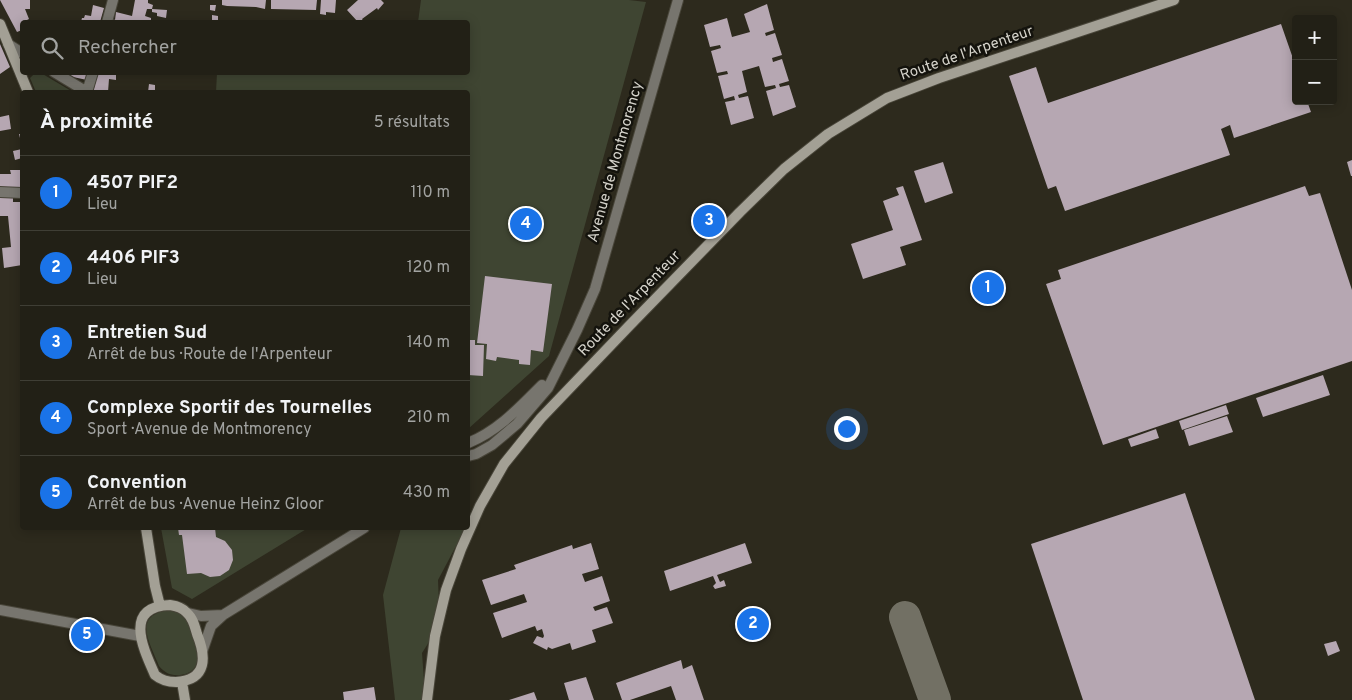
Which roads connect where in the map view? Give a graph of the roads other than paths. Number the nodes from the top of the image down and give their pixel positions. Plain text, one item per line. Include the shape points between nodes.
1 (113, 0) edge
2 (678, 0) edge
3 (1174, 0) edge
4 (108, 20) edge
5 (0, 24) edge
6 (8, 44) junction
7 (20, 52) edge
8 (20, 73) edge
9 (21, 75) edge
10 (59, 75) edge
11 (92, 75) edge
12 (27, 90) edge
13 (84, 90) edge
14 (88, 90) edge
15 (0, 192) edge
16 (20, 192) edge
17 (578, 330) junction
18 (470, 442) edge
19 (470, 456) edge
20 (470, 528) edge
21 (146, 530) edge
22 (361, 530) edge
23 (469, 530) edge
24 (160, 606) junction
25 (0, 610) edge
26 (188, 613) junction
27 (223, 615) junction
28 (140, 636) junction
29 (203, 649) junction
30 (182, 682) junction
31 (185, 700) edge
32 (427, 700) edge

1 - 4 street
2 - 17 street, Avenue de Montmorency via 595,289
3 - 20 main road, Route de l'Arpenteur via 887,98 828,134 784,169 740,212 541,418 504,464
5 - 6 main road
6 - 7 street
6 - 8 main road
9 - 12 main road
10 - 13 street
11 - 14 street
15 - 16 street
17 - 18 street, Avenue de Montmorency via 542,385 512,415
17 - 19 street, Avenue de Montmorency via 542,395 517,424 492,445
21 - 24 main road
22 - 27 street
23 - 32 main road, Route de l'Arpenteur via 446,590 435,636
24 - 26 main road via 176,606
24 - 28 main road via 149,611 142,621
25 - 28 street
26 - 27 street
26 - 29 main road
27 - 29 street via 211,626
28 - 30 main road via 155,675 169,682
29 - 30 main road via 204,658 198,673
30 - 31 main road

